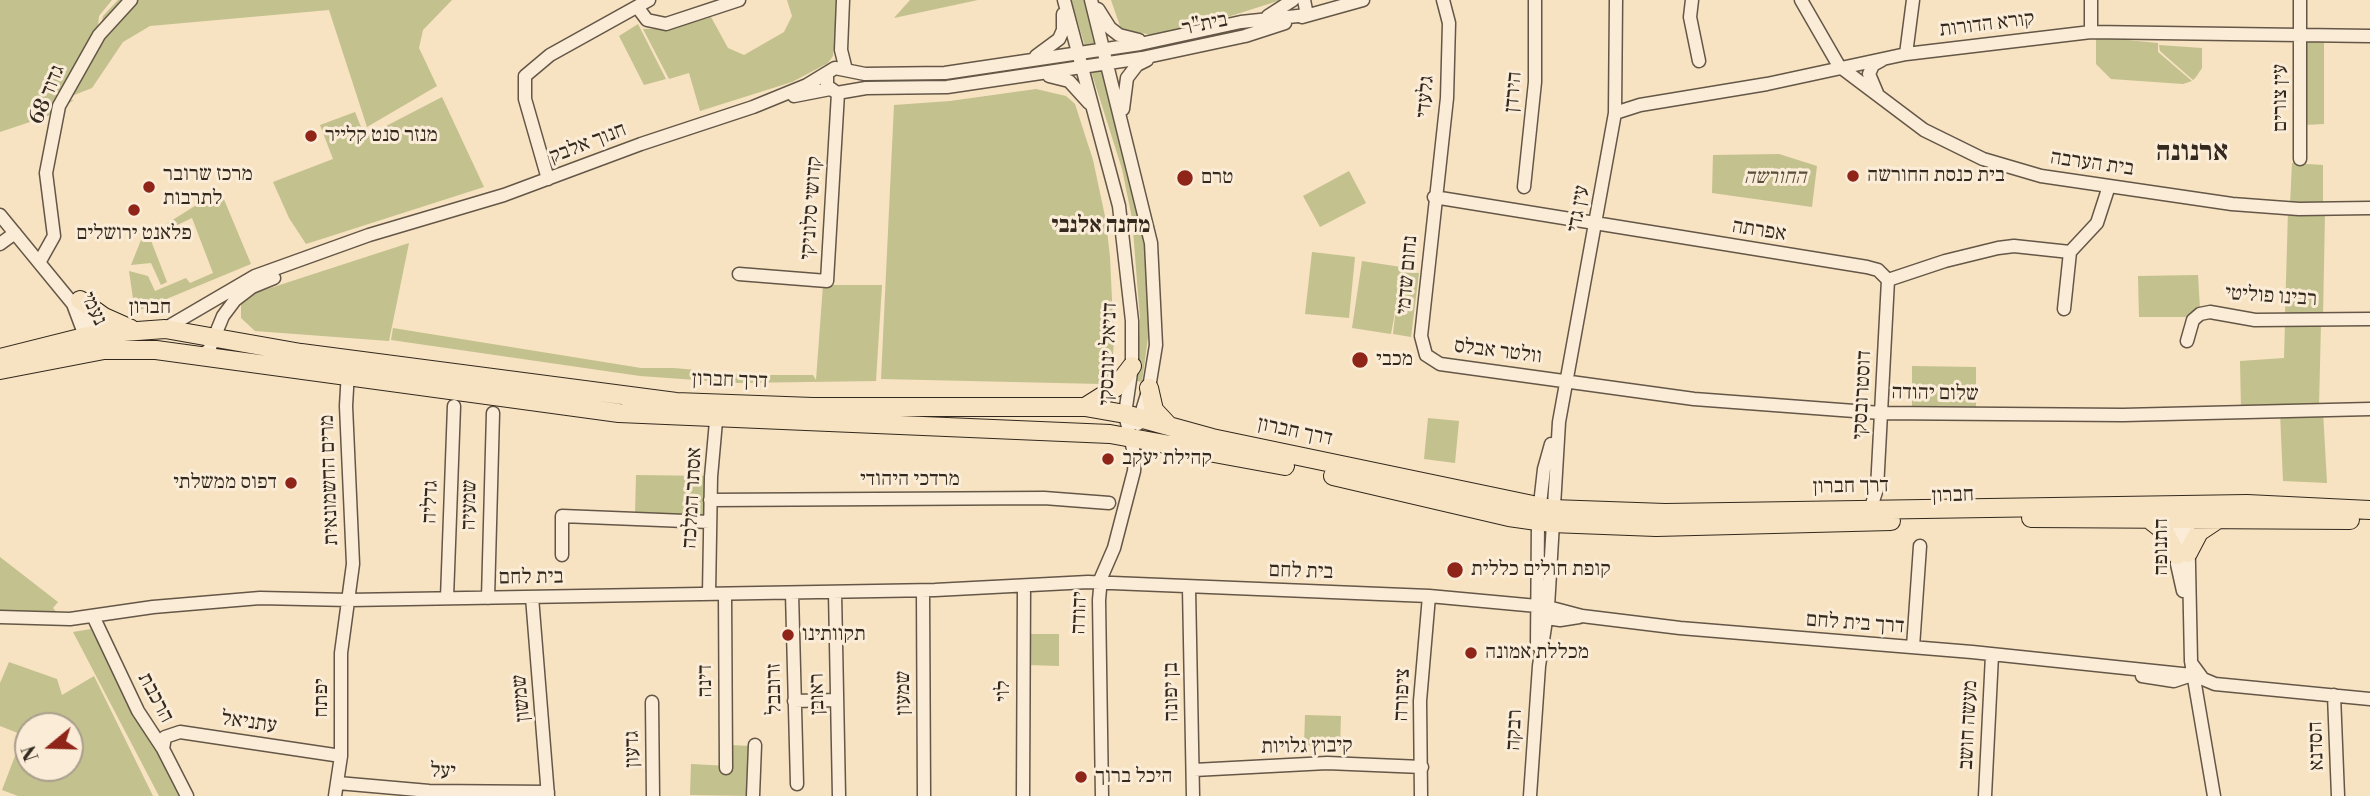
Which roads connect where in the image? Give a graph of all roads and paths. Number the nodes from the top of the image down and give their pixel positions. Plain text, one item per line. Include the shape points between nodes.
1 (131, 0) edge
2 (740, 0) edge
3 (843, 0) edge
4 (1063, 0) edge
5 (1092, 0) edge
6 (1363, 0) edge
7 (1444, 0) edge
8 (1535, 0) edge
9 (1616, 0) edge
10 (1692, 0) edge
11 (1801, 0) edge
12 (1913, 0) edge
13 (2091, 0) edge
14 (2300, 0) edge
15 (1296, 1) edge
16 (644, 4) edge
17 (1307, 15) junction
18 (1251, 21) junction
19 (2091, 33) junction
20 (2300, 36) junction
21 (2370, 36) edge
22 (1153, 41) junction
23 (1104, 49) junction
24 (1079, 53) junction
25 (1906, 54) junction
26 (1156, 55) junction
27 (1889, 57) junction
28 (1699, 61) dead end
29 (1021, 62) junction
30 (1108, 64) junction
31 (1839, 66) junction
32 (1083, 68) junction
33 (839, 71) junction
34 (1017, 77) junction
35 (838, 91) junction
36 (1886, 103) junction
37 (753, 107) junction
38 (1096, 113) junction
39 (1615, 113) junction
40 (1123, 124) junction
41 (2300, 159) dead end
42 (548, 179) junction
43 (2109, 186) junction
44 (1524, 187) dead end
45 (1434, 197) junction
46 (2370, 208) edge
47 (0, 215) edge
48 (436, 216) junction
49 (1596, 223) junction
50 (15, 233) junction
51 (0, 244) edge
52 (2070, 252) junction
53 (45, 265) junction
54 (740, 274) dead end
55 (1888, 280) junction
56 (80, 300) junction
57 (2064, 309) dead end
58 (2370, 319) edge
59 (165, 329) junction
60 (134, 330) junction
61 (214, 339) junction
62 (91, 340) junction
63 (2187, 341) dead end
64 (201, 355) junction
65 (1426, 355) joint
66 (0, 358) edge
67 (349, 366) junction
68 (1132, 366) junction
69 (0, 370) edge
70 (1568, 380) junction
71 (1149, 388) junction
72 (454, 406) dead end
73 (1085, 407) junction
74 (2370, 409) edge
75 (717, 412) junction
76 (1881, 413) junction
77 (493, 414) dead end
78 (1133, 416) junction
79 (1168, 425) junction
80 (1130, 436) junction
81 (710, 500) junction
82 (1109, 503) dead end
83 (1870, 510) junction
84 (2370, 510) edge
85 (2182, 515) junction
86 (1545, 516) junction
87 (2220, 519) junction
88 (2150, 520) junction
89 (2370, 521) edge
90 (710, 522) junction
91 (1920, 546) dead end
92 (2183, 554) junction
93 (562, 555) dead end
94 (1536, 582) junction
95 (1100, 583) junction
96 (1024, 586) junction
97 (1064, 586) junction
98 (1189, 588) junction
99 (923, 590) junction
100 (835, 592) junction
101 (792, 593) junction
102 (709, 594) junction
103 (725, 594) junction
104 (1429, 596) junction
105 (532, 597) junction
106 (447, 598) junction
107 (488, 598) junction
108 (349, 600) junction
109 (1099, 600) junction
110 (1511, 604) junction
111 (1543, 610) junction
112 (93, 616) junction
113 (0, 617) edge
114 (1913, 648) junction
115 (1992, 655) junction
116 (2190, 661) junction
117 (2192, 675) junction
118 (2334, 695) junction
119 (2370, 699) edge
120 (837, 700) junction
121 (794, 701) junction
122 (652, 702) dead end
123 (755, 745) dead end
124 (163, 749) junction
125 (341, 756) junction
126 (1422, 766) junction
127 (726, 768) dead end
128 (1194, 770) junction
129 (338, 783) junction
130 (797, 784) dead end
131 (429, 794) edge
132 (548, 794) edge
133 (187, 796) edge
134 (335, 796) edge
135 (653, 796) edge
136 (753, 796) edge
137 (839, 796) edge
138 (924, 796) edge
139 (1023, 796) edge
140 (1102, 796) edge
141 (1193, 796) edge
142 (1421, 796) edge
143 (1531, 796) edge
144 (1985, 796) edge
145 (2214, 796) edge
146 (2338, 796) edge

1 - 53 street, גדוד 68 via 100,35 59,106 46,159 53,221
2 - 16 street via 666,24 648,20
3 - 33 street
4 - 24 street, דניאל ינובסקי
4 - 29 street via 1059,39
5 - 22 street via 1119,35
5 - 23 street, דניאל ינובסקי
6 - 17 street, בית"ר
7 - 45 street, גלעדי via 1449,23 1448,79
8 - 44 street, הירדן via 1535,82
9 - 39 street, עין גדי
10 - 28 street via 1690,17
11 - 31 street
12 - 25 street
13 - 19 street
14 - 20 street, עין צורים
15 - 17 street
15 - 18 street, בית"ר
16 - 42 street via 550,55 525,76 525,99
17 - 18 street, בית"ר
17 - 26 street, בית"ר via 1245,36
18 - 22 street, בית"ר
19 - 20 street, קורא הדורות
19 - 25 street, קורא הדורות
20 - 21 street, קורא הדורות
20 - 41 street, עין צורים
22 - 23 street, בית"ר
23 - 24 street, חנוך אלבק
23 - 30 street, דניאל ינובסקי
24 - 29 street, חנוך אלבק
24 - 32 street, דניאל ינובסקי
25 - 27 street, קורא הדורות
26 - 30 street, בית"ר
26 - 40 street via 1137,65 1127,78
27 - 31 street, קורא הדורות
27 - 36 street via 1872,65 1868,77
29 - 33 street, חנוך אלבק via 927,75
30 - 32 street, חנוך אלבק
30 - 40 street, דניאל ינובסקי
31 - 36 street, בית הערבה
31 - 39 street, קורא הדורות
32 - 34 street, חנוך אלבק
32 - 38 street, דניאל ינובסקי
33 - 35 street via 850,84
33 - 35 street via 826,82
33 - 37 street, חנוך אלבק
34 - 35 street, חנוך אלבק via 947,87
34 - 38 street via 1051,76 1069,81
35 - 37 street, חנוך אלבק
35 - 54 street, קדושי סלוניקי via 827,281
36 - 43 street, בית הערבה via 1924,130 1983,159 2041,176
37 - 42 street, חנוך אלבק
38 - 68 street, דניאל ינובסקי via 1127,257
39 - 49 street, עין גדי
40 - 71 street, דניאל ינובסקי via 1151,243 1156,345
42 - 48 street, חנוך אלבק
43 - 46 street, בית הערבה via 2232,204
43 - 52 street via 2097,223
45 - 49 street, אפרתה
45 - 65 street, נחום שדמי via 1421,336
47 - 50 street, נעמי
48 - 59 street, חנוך אלבק via 255,276
48 - 61 street, חנוך אלבק via 428,225 252,286 228,308
49 - 55 street, אפרתה via 1878,270
49 - 70 street, עין גדי
50 - 51 street
50 - 53 street, נעמי
52 - 55 street via 2014,246
52 - 57 street
53 - 56 street, נעמי
53 - 62 street, נעמי
55 - 76 street, דוסטרובסקי
56 - 60 highway
56 - 62 street, נעמי
58 - 63 street, רבינו פוליטי via 2255,320 2210,312 2193,320
59 - 60 highway, חברון
59 - 61 highway, חברון
60 - 62 highway, חברון
61 - 64 street, חנוך אלבק
61 - 67 highway, דרך חברון
62 - 64 highway, חברון
62 - 66 highway
62 - 69 highway
64 - 67 highway via 277,366
65 - 70 street, וולטר אבלס via 1440,364
67 - 75 highway, דרך חברון
67 - 108 street, מרים החשמונאית via 346,406 353,564
68 - 73 highway via 1115,388
68 - 78 street, דניאל ינובסקי
70 - 76 street, שלום יהודה via 1694,399
70 - 86 street, עין גדי
71 - 78 street, דניאל ינובסקי
71 - 79 highway via 1154,410
72 - 106 street, גדליה
73 - 75 highway, דרך חברון
73 - 78 highway, דרך חברון
74 - 76 street, שלום יהודה
75 - 80 highway, דרך חברון
75 - 81 street, אסתר המלכה
76 - 83 street, דוסטרובסקי via 1877,489
77 - 107 street, שמעיה
78 - 79 highway, דרך חברון
78 - 80 street, דניאל ינובסקי
79 - 86 highway, דרך חברון
80 - 86 highway, דרך חברון
80 - 95 street, יהודה via 1134,471
81 - 82 street, מרדכי היהודי via 1044,498
81 - 90 street, אסתר המלכה
83 - 85 highway, דרך חברון
83 - 86 highway, דרך חברון
84 - 85 highway, דרך חברון via 2290,505
85 - 87 highway, חברון
85 - 88 highway, חברון
85 - 92 street, התנופה
86 - 88 highway, חברון via 1667,527 1991,518
86 - 94 street, רבקה
86 - 111 street, רבקה
87 - 89 highway, חברון
87 - 92 highway via 2198,534
88 - 92 highway
90 - 93 street via 562,516
90 - 102 street, אסתר המלכה
91 - 114 street
92 - 116 street, התנופה via 2179,577 2188,603
94 - 110 street
94 - 111 street, רבקה
95 - 97 street, בית לחם
95 - 98 street, בית לחם
95 - 109 street, יהודה
96 - 97 street, בית לחם
96 - 99 street, בית לחם
96 - 139 street, לוי
97 - 109 street, בית לחם via 1090,592
98 - 104 street, בית לחם
98 - 128 street, בן יפונה
99 - 100 street, בית לחם
99 - 138 street, שמעון
100 - 101 street, בית לחם
100 - 120 street, ראובן
101 - 103 street, בית לחם
101 - 121 street, זרובבל
102 - 103 street, בית לחם
102 - 105 street, בית לחם
103 - 127 street, דינה
104 - 110 street, בית לחם
104 - 126 street, ציפורה via 1420,701
105 - 107 street, בית לחם
105 - 132 street, שמשון
106 - 107 street, בית לחם
106 - 108 street, בית לחם
108 - 112 street, בית לחם via 223,599
108 - 125 street, יפתח via 341,653
109 - 140 street, יהודה
110 - 111 street, בית לחם
111 - 114 street, דרך בית לחם
111 - 143 street, רבקה
112 - 113 street, בית לחם
112 - 124 street, הרכבת via 138,711
114 - 115 street, דרך בית לחם
115 - 117 street, דרך בית לחם via 2125,669 2164,681
115 - 144 street, מעשה חושב
116 - 117 street, התנופה
116 - 118 street via 2207,681
117 - 145 street, התנופה
118 - 119 street
118 - 146 street, הסדנא
120 - 121 street
120 - 137 street, ראובן
121 - 130 street, זרובבל
122 - 135 street, גדעון
123 - 136 street
124 - 125 street, עתניאל via 165,737 176,732
124 - 133 street, הרכבת
125 - 129 street, יפתח
126 - 128 street, קיבוץ גלויות via 1327,763
126 - 142 street, ציפורה
128 - 141 street, בן יפונה
129 - 131 street, יעל
129 - 134 street, יפתח
131 - 132 street, יעל

